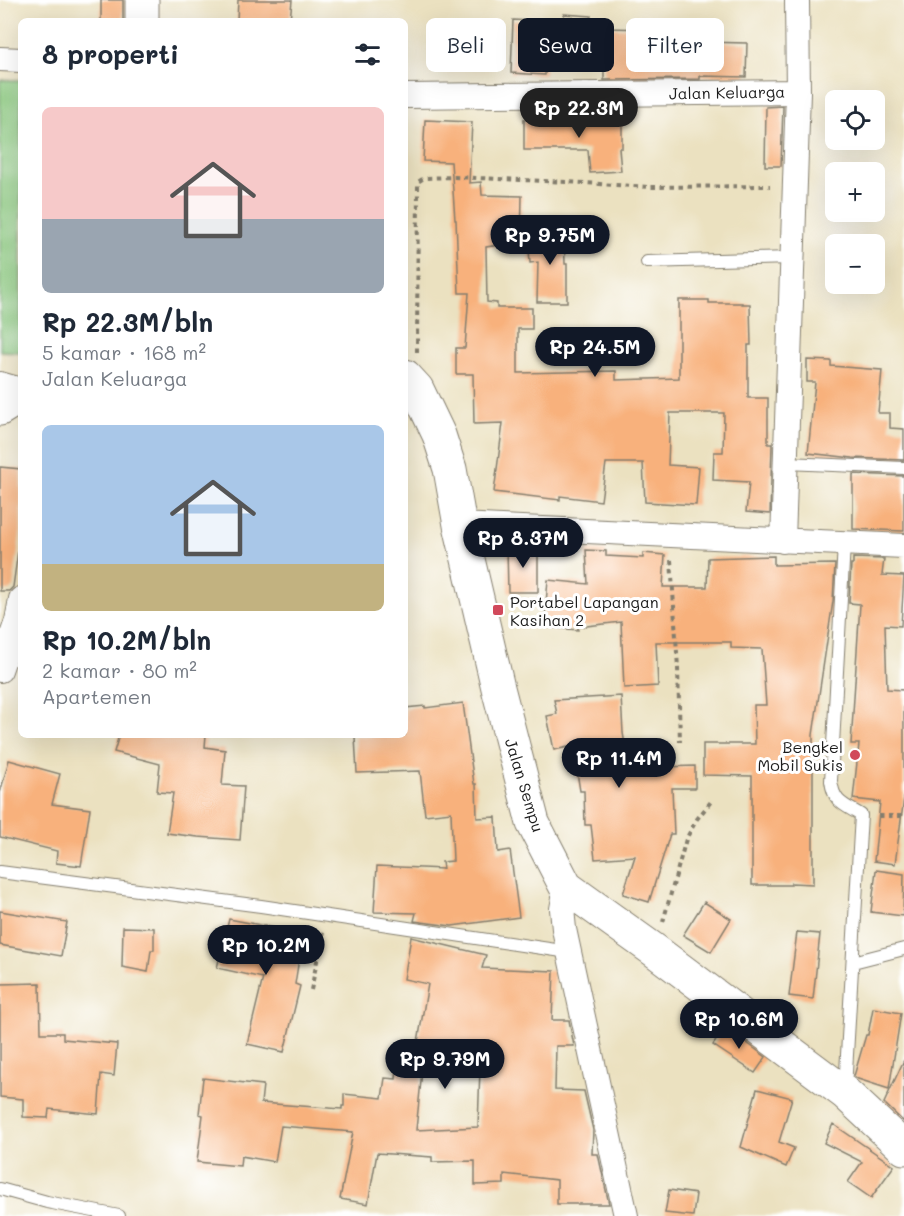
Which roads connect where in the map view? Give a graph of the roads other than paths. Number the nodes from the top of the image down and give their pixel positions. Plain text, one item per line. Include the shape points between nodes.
1 (142, 0) edge
2 (797, 0) edge
3 (142, 18) edge
4 (0, 59) edge
5 (18, 60) edge
6 (798, 92) junction
7 (408, 96) edge
8 (792, 258) junction
9 (647, 262) dead end
10 (411, 383) edge
11 (0, 384) edge
12 (18, 389) edge
13 (18, 398) edge
14 (0, 409) edge
15 (786, 463) junction
16 (904, 468) edge
17 (460, 525) junction
18 (783, 541) junction
19 (844, 544) junction
20 (904, 546) edge
21 (18, 616) edge
22 (0, 670) edge
23 (0, 872) edge
24 (566, 887) junction
25 (904, 949) edge
26 (570, 952) junction
27 (853, 962) junction
28 (844, 1093) junction
29 (904, 1148) edge
30 (0, 1189) edge
31 (119, 1216) edge
32 (626, 1216) edge

1 - 3 main road
2 - 6 street
4 - 5 street
6 - 7 street, Jalan Keluarga
6 - 8 street
8 - 9 lane
8 - 15 street
10 - 17 main road, Jalan Sempu via 439,435
11 - 12 street
13 - 14 main road
15 - 16 lane
15 - 18 street
17 - 18 street
17 - 24 main road, Jalan Sempu via 533,823
18 - 19 street
19 - 20 street
19 - 27 lane via 831,781 836,799 861,815
21 - 22 street
23 - 26 lane
24 - 26 street via 562,909
24 - 28 main road, Jalan Sempu
25 - 27 lane
26 - 32 street
27 - 28 lane
28 - 29 main road, Jalan Sempu
30 - 31 lane

